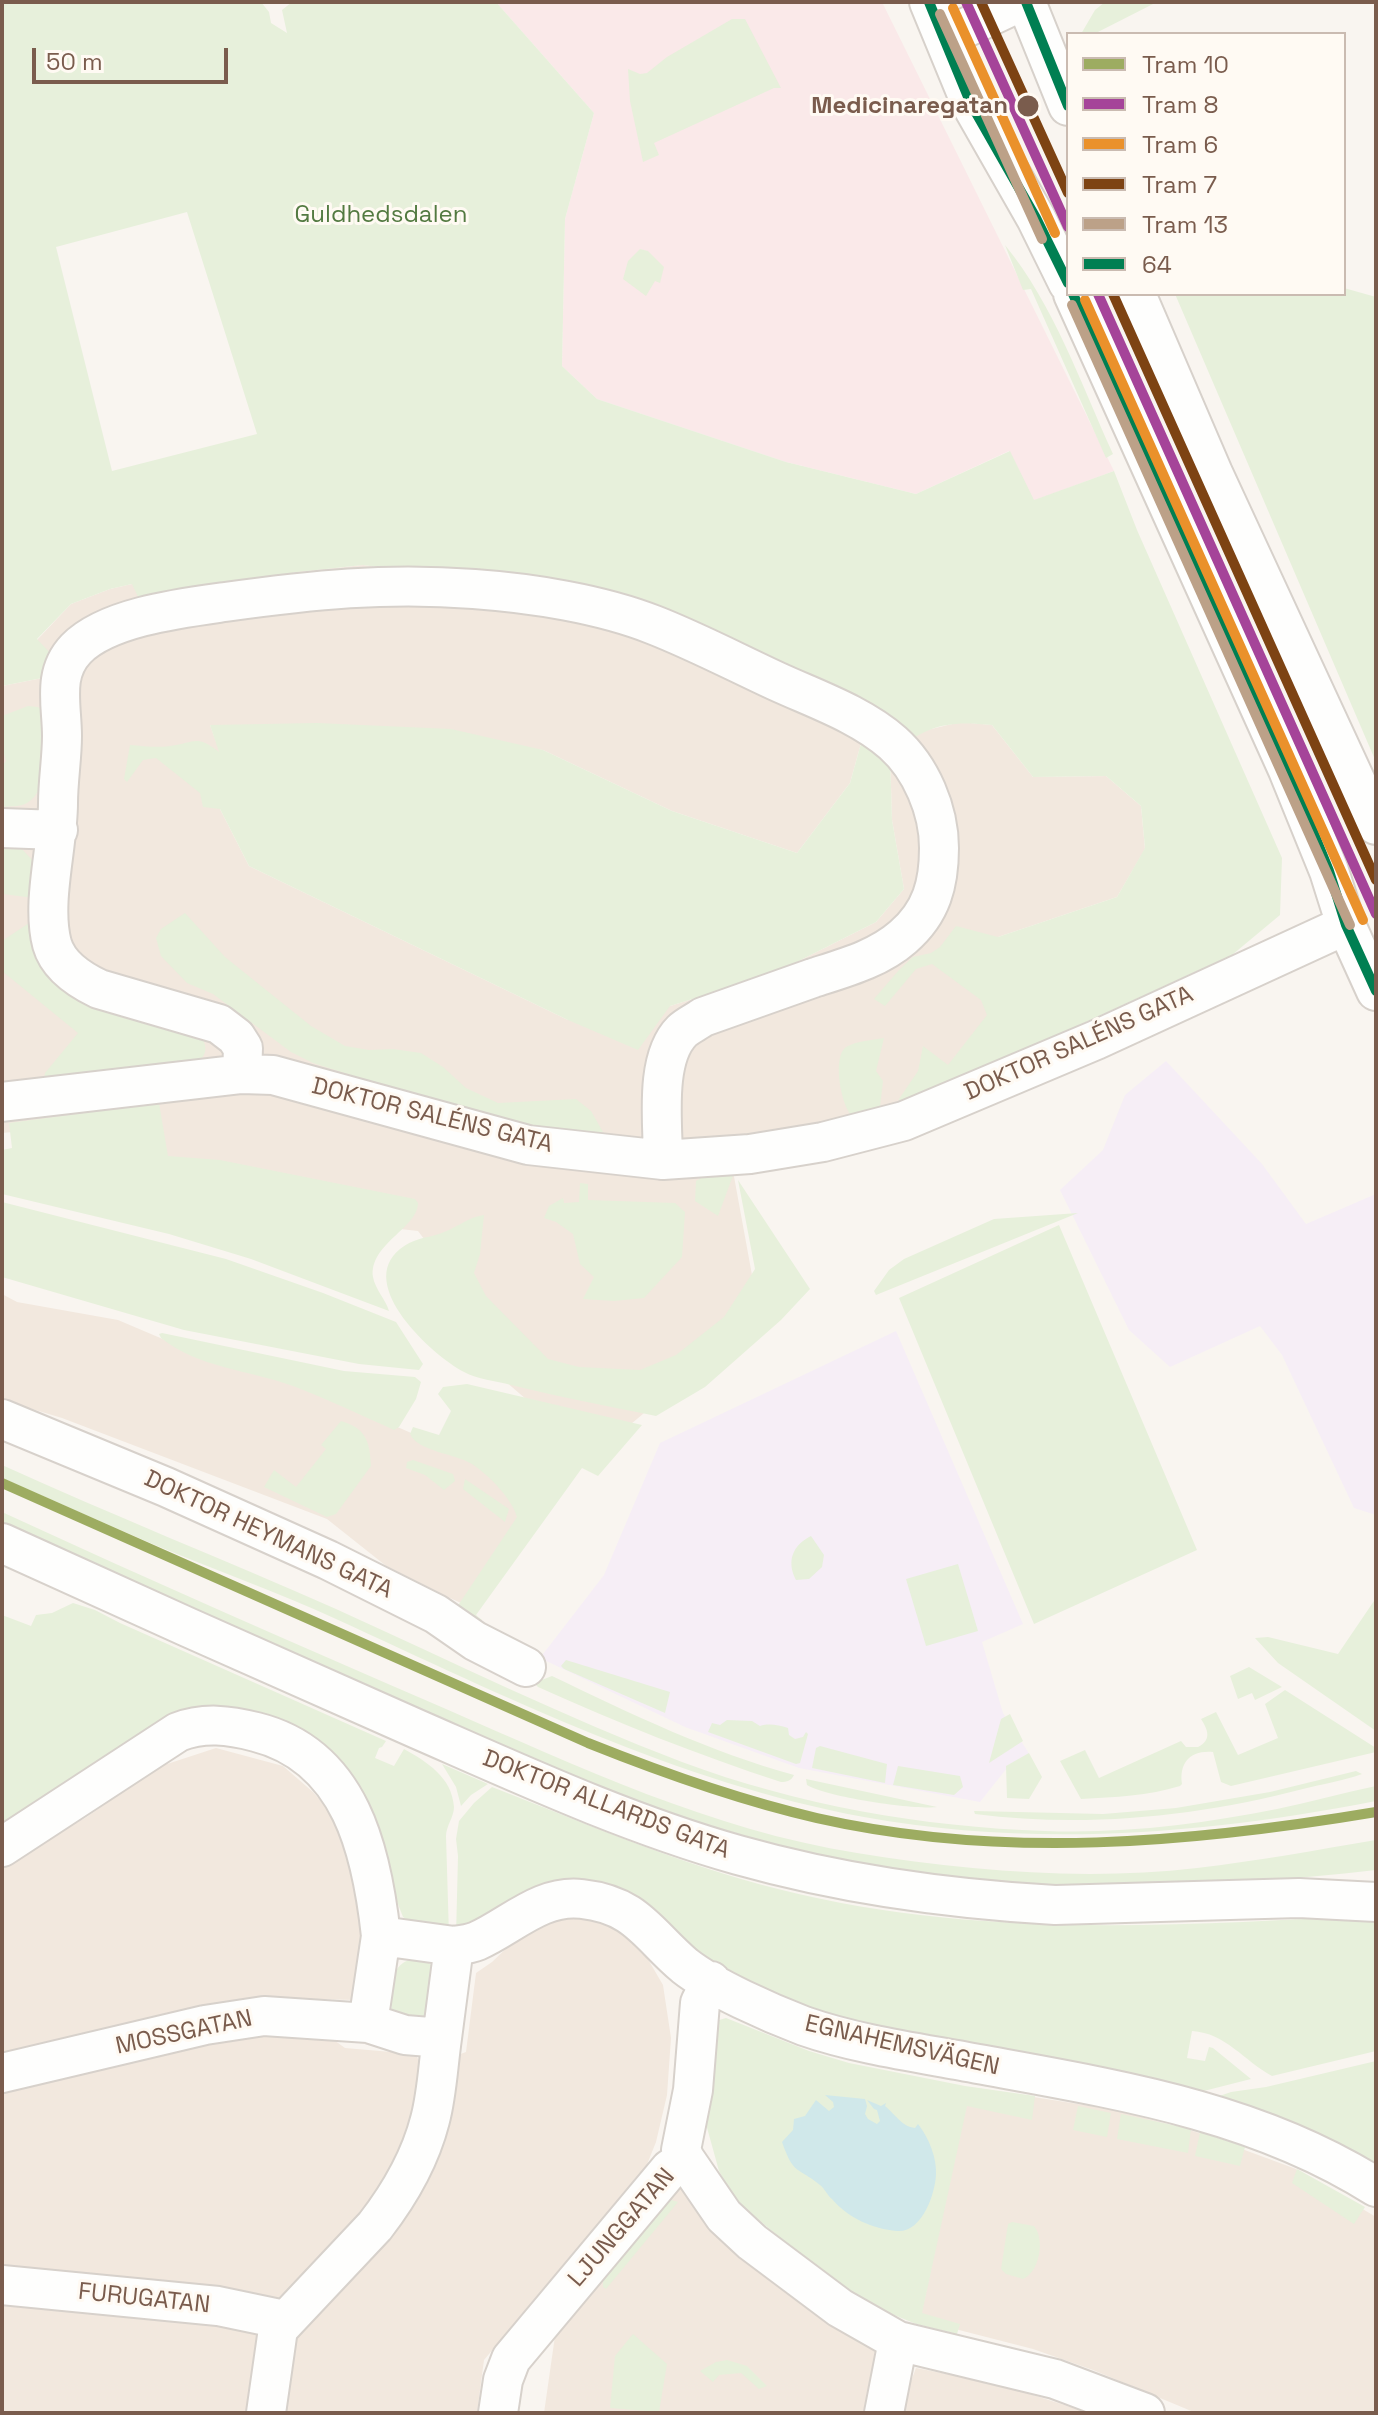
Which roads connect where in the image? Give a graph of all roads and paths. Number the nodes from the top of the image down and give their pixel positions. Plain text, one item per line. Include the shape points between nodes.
1 (929, 2) edge
2 (1020, 2) edge
3 (1026, 2) edge
4 (944, 38) junction
5 (1066, 101) edge
6 (1066, 279) edge
7 (1074, 296) edge
8 (1137, 296) edge
9 (1376, 825) edge
10 (2, 828) edge
11 (58, 830) junction
12 (1346, 925) junction
13 (1376, 991) edge
14 (242, 1074) junction
15 (2, 1102) edge
16 (663, 1160) junction
17 (2, 1419) edge
18 (2, 1543) edge
19 (526, 1667) dead end
20 (2, 1847) edge
21 (1376, 1887) edge
22 (1299, 1898) junction
23 (1376, 1902) edge
24 (381, 1936) junction
25 (454, 1946) junction
26 (711, 1981) junction
27 (368, 2023) junction
28 (442, 2038) junction
29 (2, 2073) edge
30 (685, 2159) junction
31 (1376, 2187) edge
32 (2, 2285) edge
33 (285, 2320) junction
34 (898, 2341) junction
35 (266, 2413) edge
36 (498, 2413) edge
37 (884, 2413) edge
38 (1145, 2413) edge

1 - 4 street
2 - 4 street
3 - 5 street
4 - 6 street via 971,104
7 - 12 street via 1288,770
8 - 9 street
10 - 11 street
11 - 14 street via 48,909 53,947 66,966 99,989 219,1024 243,1048
11 - 16 street via 61,674 90,638 117,625 195,606 357,586 477,589 537,597 652,624 836,707 894,744 921,781 936,821 937,887 903,937 864,961 703,1017 682,1031 664,1065
12 - 13 street
12 - 16 street, DOKTOR SALÉNS GATA via 904,1121 750,1154
14 - 15 street, DOKTOR SALÉNS GATA
14 - 16 street, DOKTOR SALÉNS GATA via 273,1075 528,1145
17 - 19 street, DOKTOR HEYMANS GATA via 328,1560
18 - 22 street, DOKTOR ALLARDS GATA via 486,1759 651,1827 739,1855 863,1883 1021,1903
20 - 24 street via 178,1732 193,1726 238,1727 265,1734 307,1756 342,1793 358,1824 376,1888
21 - 22 street, DOKTOR ALLARDS GATA
22 - 23 street, DOKTOR ALLARDS GATA
24 - 25 street
24 - 27 street
25 - 26 street, EGNAHEMSVÄGEN via 477,1941 537,1907 578,1898 632,1916 686,1966
25 - 28 street
26 - 30 street, LJUNGGATAN via 700,2003 693,2090 681,2150
26 - 31 street, EGNAHEMSVÄGEN via 805,2026 893,2049 1196,2108 1302,2148
27 - 28 street, MOSSGATAN via 405,2035
27 - 29 street, MOSSGATAN via 264,2016
28 - 33 street via 430,2121 400,2191 375,2226
30 - 34 street via 724,2216 752,2242 840,2308
30 - 36 street, LJUNGGATAN via 670,2169 511,2359
32 - 33 street, FURUGATAN via 218,2306
33 - 35 street via 275,2338
34 - 37 street
34 - 38 street via 1055,2379

